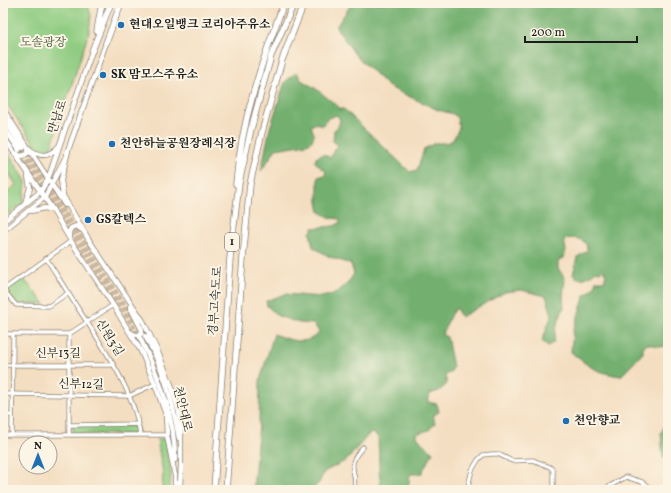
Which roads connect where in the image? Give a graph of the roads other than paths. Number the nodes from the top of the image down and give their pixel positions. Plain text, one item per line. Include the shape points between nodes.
1 (102, 3) edge
2 (107, 3) edge
3 (111, 3) edge
4 (117, 3) edge
5 (121, 3) edge
6 (284, 3) edge
7 (294, 3) edge
8 (304, 3) edge
9 (106, 43) junction
10 (92, 51) junction
11 (3, 109) edge
12 (3, 117) edge
13 (3, 126) edge
14 (3, 136) edge
15 (60, 143) junction
16 (23, 149) junction
17 (68, 151) junction
18 (13, 152) junction
19 (24, 167) junction
20 (48, 179) junction
21 (52, 185) junction
22 (41, 191) junction
23 (45, 197) junction
24 (23, 206) junction
25 (54, 211) junction
26 (26, 213) junction
27 (3, 222) edge
28 (78, 224) junction
29 (3, 231) edge
30 (83, 231) junction
31 (71, 241) junction
32 (46, 258) junction
33 (230, 258) junction
34 (116, 280) junction
35 (3, 290) edge
36 (68, 293) junction
37 (114, 305) junction
38 (87, 322) junction
39 (130, 332) junction
40 (3, 334) edge
41 (13, 334) junction
42 (69, 334) junction
43 (12, 364) junction
44 (69, 364) junction
45 (114, 364) junction
46 (3, 365) edge
47 (155, 384) junction
48 (3, 394) edge
49 (12, 394) junction
50 (69, 394) junction
51 (129, 396) junction
52 (3, 415) edge
53 (12, 415) junction
54 (139, 424) junction
55 (68, 425) junction
56 (3, 435) edge
57 (12, 435) junction
58 (69, 435) junction
59 (140, 435) junction
60 (167, 435) junction
61 (363, 447) dead end
62 (181, 463) junction
63 (175, 476) junction
64 (174, 490) edge
65 (180, 490) edge
66 (214, 490) edge
67 (226, 490) edge
68 (354, 490) edge
69 (467, 490) edge
70 (553, 490) edge
71 (602, 490) edge
72 (653, 490) edge

1 - 10 highway
2 - 10 highway
3 - 10 highway, 만남로
4 - 9 highway, 만남로
5 - 9 highway
6 - 33 highway via 256,85 246,124 238,165
7 - 33 highway, 경부고속도로 / 1 via 271,56 251,129 239,183
8 - 67 highway, 경부고속도로 / 1 via 282,60 250,184 242,258
9 - 17 main road, 만남로
10 - 15 main road, 만남로
11 - 16 main road
12 - 16 main road
13 - 16 main road
14 - 18 main road
15 - 16 main road via 46,156
15 - 20 main road, 만남로
16 - 18 main road via 28,153 19,155
16 - 20 main road
17 - 21 main road, 만남로
17 - 28 main road via 61,180 62,189 63,196
18 - 19 main road
19 - 22 main road
19 - 24 main road via 30,184 29,195
20 - 21 main road
20 - 22 main road, 만남로
21 - 23 main road, 만남로
21 - 28 main road
22 - 23 main road
22 - 24 main road, 만남로
23 - 25 main road
23 - 26 main road
24 - 27 main road, 만남로
25 - 26 main road via 42,208
25 - 31 main road
26 - 29 main road
28 - 30 main road
30 - 31 main road via 77,227 71,228
30 - 34 main road
31 - 32 street
31 - 37 main road
32 - 35 street
32 - 36 street, 신원3길
33 - 66 highway, 경부고속도로 / 1
34 - 39 main road via 142,330 139,335
34 - 62 main road via 146,328 172,387 181,426
35 - 36 street via 16,305 49,306
36 - 38 street, 신원3길
37 - 38 street
37 - 39 main road
38 - 42 street
38 - 45 street, 신원3길
39 - 47 main road
40 - 41 street
41 - 42 street
41 - 43 street
42 - 44 street
43 - 44 street, 신부13길
43 - 46 street, 신부13길
43 - 49 street
44 - 45 street, 신부13길
44 - 50 street
45 - 51 street, 신원3길
47 - 51 street, 신부12길
47 - 60 main road via 166,415
48 - 49 street, 신부12길
49 - 50 street, 신부12길
49 - 53 street
50 - 51 street, 신부12길
50 - 55 street
51 - 54 street, 신원3길
52 - 53 street
53 - 57 street
54 - 55 street
54 - 59 street, 신원3길
55 - 58 street
56 - 57 street
57 - 58 street
58 - 59 street
59 - 60 street
60 - 63 main road
61 - 68 street via 352,462 356,480
62 - 63 main road, 천안대로 via 179,438 170,396 161,370 142,337 169,410 175,449
62 - 65 main road, 천안대로
63 - 64 main road, 천안대로
69 - 70 street via 472,470 478,460 492,454 512,461 529,460 546,464 553,470
71 - 72 street via 626,477 642,482

